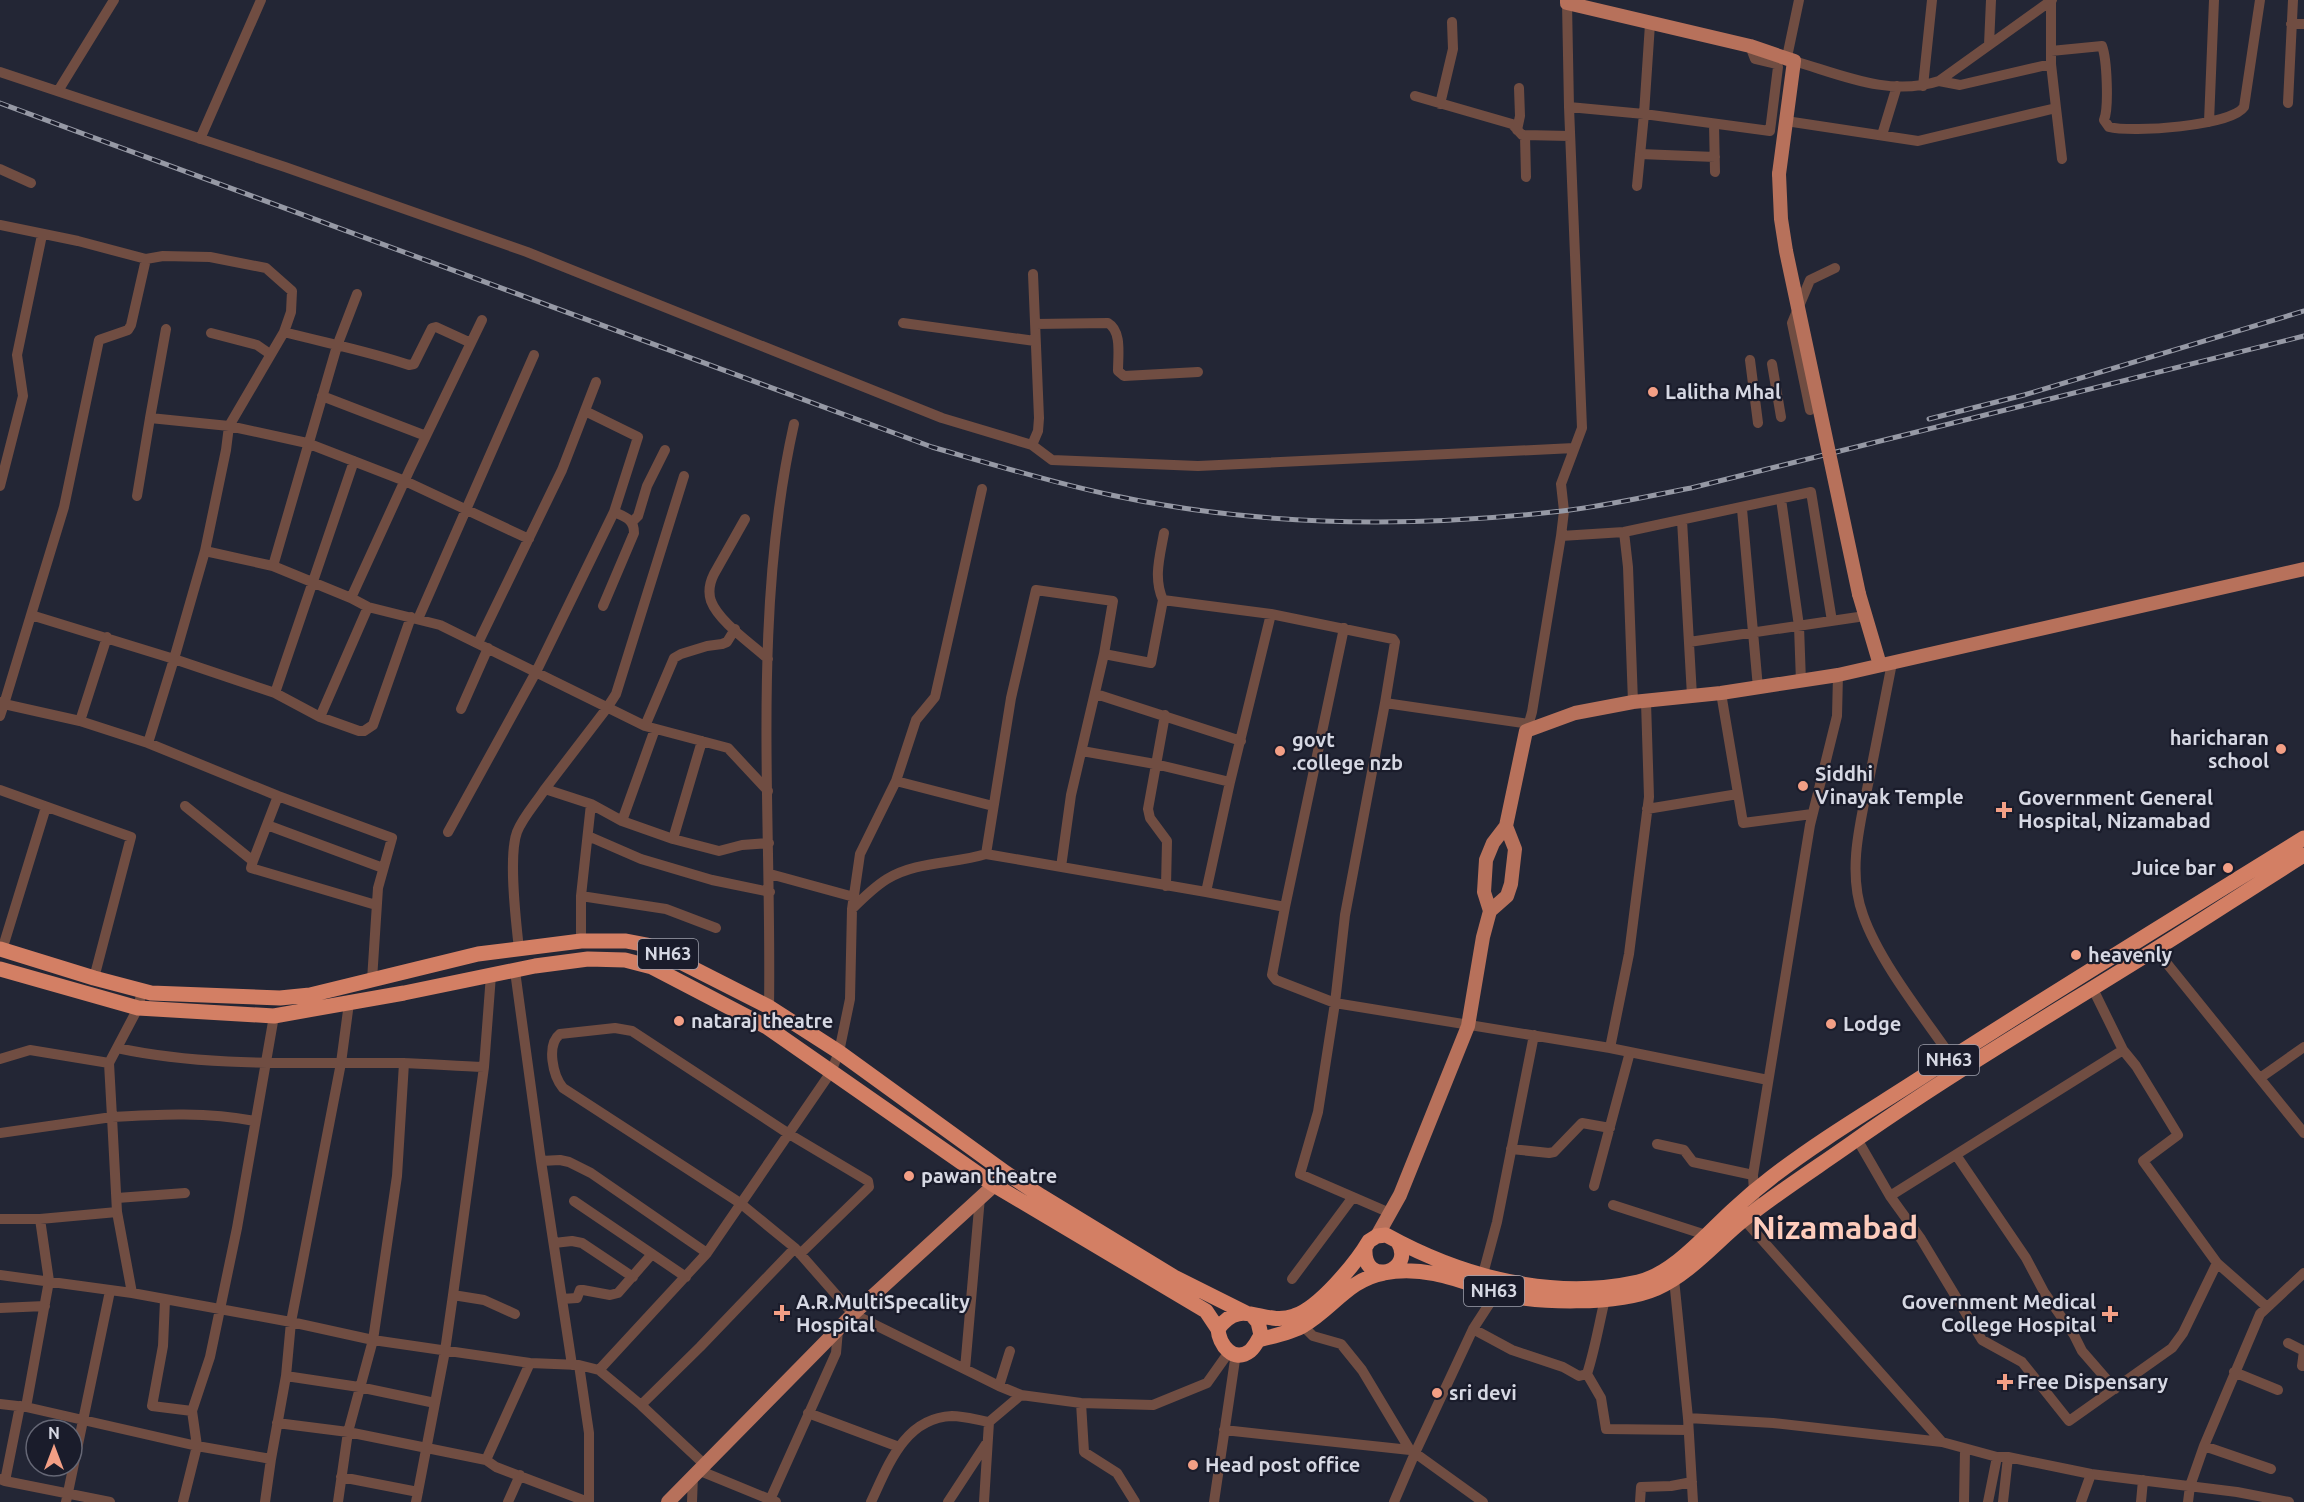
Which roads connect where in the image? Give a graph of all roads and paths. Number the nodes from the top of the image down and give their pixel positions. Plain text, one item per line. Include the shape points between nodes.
1 (114, 0) edge
2 (261, 0) edge
3 (1799, 0) edge
4 (1932, 0) edge
5 (1991, 0) edge
6 (2214, 0) edge
7 (2260, 0) edge
8 (2293, 0) edge
9 (1567, 1) edge
10 (2052, 1) edge
11 (1452, 22) dead end
12 (1650, 24) junction
13 (2291, 24) junction
14 (2304, 24) edge
15 (1989, 45) junction
16 (1750, 46) junction
17 (2051, 51) junction
18 (1790, 59) junction
19 (2051, 64) junction
20 (0, 72) edge
21 (1939, 81) junction
22 (1897, 86) junction
23 (1923, 86) junction
24 (1519, 88) dead end
25 (58, 91) junction
26 (1415, 96) dead end
27 (2288, 103) dead end
28 (1440, 104) junction
29 (1569, 107) junction
30 (2056, 108) junction
31 (1644, 114) junction
32 (1786, 121) junction
33 (2209, 122) junction
34 (1714, 124) junction
35 (1521, 133) junction
36 (1882, 135) junction
37 (1570, 136) junction
38 (200, 139) junction
39 (1640, 154) junction
40 (1715, 158) junction
41 (2062, 159) dead end
42 (0, 169) edge
43 (1715, 172) dead end
44 (1527, 177) dead end
45 (31, 183) dead end
46 (1637, 186) dead end
47 (0, 225) edge
48 (42, 235) junction
49 (146, 259) junction
50 (1835, 268) dead end
51 (1033, 274) dead end
52 (357, 294) dead end
53 (482, 320) dead end
54 (903, 323) dead end
55 (1035, 324) junction
56 (166, 329) dead end
57 (284, 332) junction
58 (211, 333) dead end
59 (1035, 341) junction
60 (471, 343) junction
61 (337, 346) junction
62 (270, 354) junction
63 (534, 355) dead end
64 (1750, 360) dead end
65 (1772, 363) dead end
66 (1198, 372) dead end
67 (596, 382) dead end
68 (322, 396) junction
69 (1809, 410) dead end
70 (585, 411) junction
71 (1781, 417) dead end
72 (150, 418) junction
73 (1758, 423) dead end
74 (794, 424) dead end
75 (229, 426) junction
76 (426, 436) junction
77 (307, 443) junction
78 (1032, 446) junction
79 (1574, 448) junction
80 (665, 450) dead end
81 (354, 461) junction
82 (684, 476) dead end
83 (405, 481) junction
84 (0, 486) edge
85 (982, 489) dead end
86 (137, 496) dead end
87 (1780, 499) junction
88 (1742, 508) junction
89 (465, 509) junction
90 (614, 512) junction
91 (745, 519) dead end
92 (1682, 520) junction
93 (632, 522) junction
94 (1624, 532) junction
95 (1164, 533) dead end
96 (1561, 536) junction
97 (529, 539) junction
98 (205, 551) junction
99 (273, 566) junction
100 (2304, 569) edge
101 (313, 583) junction
102 (351, 598) junction
103 (1163, 600) junction
104 (603, 606) dead end
105 (368, 607) junction
106 (1271, 614) junction
107 (31, 615) junction
108 (1865, 616) junction
109 (415, 618) junction
110 (1832, 621) junction
111 (1799, 626) junction
112 (1344, 628) junction
113 (735, 629) junction
114 (1753, 633) junction
115 (107, 637) junction
116 (1689, 642) junction
117 (483, 646) junction
118 (1104, 654) junction
119 (174, 659) junction
120 (768, 659) junction
121 (1886, 664) junction
122 (536, 672) junction
123 (1838, 675) junction
124 (1801, 682) junction
125 (1758, 688) junction
126 (275, 693) junction
127 (1721, 693) junction
128 (1096, 694) junction
129 (1692, 696) junction
130 (1640, 702) junction
131 (2, 703) edge
132 (1385, 704) junction
133 (608, 708) junction
134 (460, 709) dead end
135 (0, 716) edge
136 (1165, 716) junction
137 (320, 717) junction
138 (80, 721) junction
139 (650, 727) junction
140 (1528, 727) junction
141 (702, 741) junction
142 (1242, 741) junction
143 (148, 743) junction
144 (1082, 751) junction
145 (1155, 764) junction
146 (896, 781) junction
147 (1230, 783) junction
148 (545, 789) junction
149 (0, 790) edge
150 (768, 791) junction
151 (1738, 794) junction
152 (278, 796) junction
153 (591, 804) junction
154 (185, 806) dead end
155 (993, 806) junction
156 (46, 807) junction
157 (1647, 809) junction
158 (1812, 814) junction
159 (622, 821) junction
160 (267, 825) junction
161 (1506, 826) junction
162 (448, 832) dead end
163 (588, 836) junction
164 (2304, 837) edge
165 (673, 839) junction
166 (769, 843) junction
167 (986, 854) junction
168 (2304, 855) edge
169 (253, 861) junction
170 (1061, 867) junction
171 (383, 868) junction
172 (770, 874) junction
173 (1166, 886) junction
174 (770, 892) junction
175 (1206, 892) junction
176 (581, 896) junction
177 (854, 897) junction
178 (376, 905) junction
179 (1285, 907) junction
180 (852, 909) junction
181 (1490, 911) junction
182 (716, 928) dead end
183 (581, 941) junction
184 (1, 949) edge
185 (519, 949) junction
186 (2156, 950) junction
187 (0, 969) edge
188 (515, 971) junction
189 (491, 975) junction
190 (94, 978) junction
191 (372, 980) junction
192 (2092, 987) junction
193 (142, 991) junction
194 (349, 1003) junction
195 (1335, 1003) junction
196 (770, 1007) junction
197 (138, 1008) junction
198 (274, 1016) junction
199 (1468, 1026) junction
200 (1534, 1035) junction
201 (117, 1048) junction
202 (1610, 1048) junction
203 (2303, 1049) edge
204 (2122, 1050) junction
205 (839, 1052) junction
206 (1630, 1052) junction
207 (0, 1058) edge
208 (1952, 1058) junction
209 (109, 1063) junction
210 (267, 1063) junction
211 (341, 1063) junction
212 (404, 1063) junction
213 (484, 1067) junction
214 (831, 1072) junction
215 (2260, 1078) junction
216 (1768, 1080) junction
217 (112, 1117) junction
218 (255, 1120) junction
219 (1610, 1128) junction
220 (0, 1133) edge
221 (2304, 1133) edge
222 (789, 1134) junction
223 (1857, 1139) junction
224 (1657, 1144) dead end
225 (1511, 1149) junction
226 (1956, 1155) junction
227 (541, 1161) junction
228 (1006, 1173) junction
229 (1753, 1175) junction
230 (994, 1185) junction
231 (1594, 1186) dead end
232 (1753, 1191) junction
233 (185, 1193) dead end
234 (1890, 1196) junction
235 (980, 1197) junction
236 (1353, 1197) junction
237 (117, 1198) junction
238 (574, 1201) dead end
239 (740, 1203) junction
240 (1613, 1205) dead end
241 (117, 1212) junction
242 (1390, 1213) junction
243 (1744, 1213) junction
244 (0, 1219) edge
245 (40, 1219) junction
246 (1707, 1235) junction
247 (1377, 1236) junction
248 (1398, 1242) junction
249 (554, 1243) junction
250 (1365, 1249) junction
251 (798, 1251) junction
252 (707, 1253) junction
253 (652, 1254) junction
254 (2217, 1263) junction
255 (1384, 1273) junction
256 (2304, 1273) edge
257 (1483, 1274) junction
258 (0, 1275) edge
259 (633, 1277) junction
260 (686, 1277) junction
261 (1674, 1279) junction
262 (1292, 1280) dead end
263 (49, 1281) junction
264 (110, 1291) junction
265 (1497, 1292) junction
266 (132, 1293) junction
267 (453, 1295) junction
268 (562, 1299) junction
269 (1605, 1299) junction
270 (165, 1300) junction
271 (45, 1306) junction
272 (2267, 1307) junction
273 (0, 1308) edge
274 (219, 1309) junction
275 (515, 1314) dead end
276 (853, 1314) junction
277 (1249, 1314) junction
278 (291, 1322) junction
279 (1298, 1322) junction
280 (1218, 1329) junction
281 (1473, 1329) junction
282 (838, 1330) junction
283 (373, 1340) junction
284 (1258, 1340) junction
285 (2288, 1343) dead end
286 (445, 1351) junction
287 (1010, 1351) dead end
288 (1232, 1353) junction
289 (530, 1363) junction
290 (576, 1365) junction
291 (2304, 1366) edge
292 (965, 1369) junction
293 (599, 1370) junction
294 (2234, 1372) junction
295 (1587, 1374) junction
296 (286, 1376) junction
297 (999, 1386) junction
298 (359, 1387) junction
299 (2115, 1389) junction
300 (2278, 1390) dead end
301 (1021, 1395) junction
302 (435, 1403) junction
303 (1081, 1403) junction
304 (0, 1404) edge
305 (640, 1405) junction
306 (23, 1407) junction
307 (192, 1411) junction
308 (808, 1413) junction
309 (77, 1418) edge
310 (82, 1418) edge
311 (1688, 1418) junction
312 (84, 1419) edge
313 (989, 1422) junction
314 (277, 1423) junction
315 (1224, 1430) junction
316 (1688, 1430) junction
317 (348, 1432) junction
318 (988, 1441) junction
319 (1942, 1442) junction
320 (197, 1446) junction
321 (2204, 1446) junction
322 (899, 1447) junction
323 (426, 1448) junction
324 (1965, 1450) junction
325 (1412, 1452) junction
326 (2002, 1457) junction
327 (271, 1459) junction
328 (486, 1460) junction
329 (2271, 1469) dead end
330 (699, 1470) junction
331 (2091, 1474) junction
332 (520, 1475) junction
333 (341, 1477) junction
334 (71, 1478) edge
335 (3, 1480) edge
336 (2143, 1480) junction
337 (1692, 1482) junction
338 (2190, 1486) junction
339 (417, 1497) edge
340 (2236, 1497) edge
341 (67, 1498) edge
342 (772, 1501) edge
343 (110, 1502) edge
344 (183, 1502) edge
345 (265, 1502) edge
346 (338, 1502) edge
347 (508, 1502) edge
348 (588, 1502) edge
349 (668, 1502) edge
350 (692, 1502) edge
351 (871, 1502) edge
352 (948, 1502) edge
353 (984, 1502) edge
354 (1134, 1502) edge
355 (1214, 1502) edge
356 (1394, 1502) edge
357 (1483, 1502) edge
358 (1640, 1502) edge
359 (1693, 1502) edge
360 (1964, 1502) edge
361 (1988, 1502) edge
362 (2003, 1502) edge
363 (2081, 1502) edge
364 (2141, 1502) edge
365 (2188, 1502) edge
366 (2289, 1502) edge

1 - 25 street
2 - 38 street
3 - 18 street
4 - 23 street
5 - 15 street
6 - 33 street
7 - 33 street via 2244,107 2235,115
8 - 13 street
9 - 12 main road
9 - 29 street
10 - 15 street
10 - 17 street
11 - 28 street via 1453,49
12 - 16 main road
12 - 31 street
13 - 14 street
13 - 27 street
15 - 21 street
16 - 18 main road
16 - 34 street via 1755,59 1778,67 1770,130 1767,133
17 - 19 street
17 - 33 street via 2102,46 2104,120 2109,127 2146,129
18 - 22 street via 1880,86
18 - 32 main road
19 - 21 street via 1960,86
19 - 30 street
20 - 25 street
21 - 23 street
22 - 23 street
22 - 36 street
24 - 35 street
25 - 38 street
26 - 28 street
28 - 35 street via 1512,124
29 - 31 street
29 - 37 street
30 - 36 street via 1918,141
30 - 41 street
31 - 34 street
31 - 39 street
32 - 36 street
32 - 108 main road, bridge via 1779,174 1786,251
34 - 40 street
35 - 37 street
35 - 44 street
37 - 79 street via 1582,428
38 - 78 street via 527,252 942,418
39 - 40 street
39 - 46 street
40 - 43 street
42 - 45 street
47 - 48 street
48 - 49 street
48 - 84 street via 17,355 23,396
49 - 57 street via 210,257 266,268 292,291 291,312
49 - 107 street via 131,325 128,330 99,340 64,507
50 - 69 street via 1809,280 1792,323
51 - 55 street
52 - 61 street
53 - 60 street
54 - 59 street
55 - 59 street
55 - 66 street via 1108,323 1117,335 1119,370 1124,376
56 - 72 street
57 - 61 street
57 - 62 street
58 - 62 street via 257,345
59 - 78 street via 1039,418
60 - 61 street via 432,328 414,363 409,365 372,352
60 - 76 street
61 - 68 street
62 - 75 street
63 - 89 street
64 - 73 street
65 - 71 street
67 - 70 street
68 - 76 street
68 - 77 street
70 - 90 street via 638,437
70 - 97 street
72 - 75 street
72 - 86 street
74 - 120 street via 784,468
75 - 77 street
75 - 98 street
76 - 83 street
77 - 81 street
77 - 99 street
78 - 79 street via 1059,461 1198,466
79 - 96 street via 1561,484
80 - 93 street
81 - 83 street
81 - 101 street
82 - 133 street via 624,673
83 - 89 street
83 - 102 street
85 - 146 street via 935,697 916,720
87 - 88 street
87 - 110 street via 1811,492
87 - 111 street
88 - 92 street
88 - 114 street
89 - 97 street
89 - 109 street
90 - 93 street
90 - 122 street
91 - 113 street via 714,574 710,591 715,609
92 - 94 street
92 - 116 street
93 - 104 street via 634,533
94 - 96 street
94 - 130 street
95 - 103 street via 1157,573
96 - 140 street
97 - 117 street
98 - 99 street
98 - 119 street
99 - 101 street
100 - 121 main road
101 - 102 street
101 - 126 street
102 - 105 street
103 - 106 street
103 - 118 street via 1151,663
105 - 109 street
105 - 137 street
106 - 112 street
106 - 142 street
107 - 115 street
107 - 131 street
108 - 110 street
108 - 121 main road
109 - 117 street via 440,625
109 - 137 street via 370,728 359,731
110 - 111 street
111 - 114 street
111 - 124 street
112 - 132 street via 1395,642
112 - 179 street
113 - 120 street
113 - 139 street via 727,642 674,658
114 - 116 street
114 - 125 street
115 - 119 street
115 - 138 street
116 - 129 street
117 - 122 street
117 - 134 street
118 - 128 street
118 - 155 street via 1113,601 1036,590 1011,698
119 - 126 street
119 - 143 street
120 - 150 street
121 - 123 main road
121 - 208 street via 1860,825 1856,887 1862,914 1882,955
122 - 133 street
122 - 162 street
123 - 124 main road
123 - 158 street via 1837,716
124 - 125 main road
125 - 127 main road
126 - 137 street
127 - 129 main road
127 - 151 street
128 - 136 street
128 - 144 street
129 - 130 main road
130 - 140 main road via 1575,713
130 - 157 street
131 - 135 street
131 - 138 street
132 - 140 street
132 - 195 street via 1345,915
133 - 139 street
133 - 148 street
136 - 142 street
136 - 145 street
138 - 143 street
139 - 141 street
139 - 159 street
140 - 161 main road
141 - 150 street via 728,748
141 - 165 street
142 - 147 street
143 - 152 street
144 - 145 street
144 - 170 street
145 - 147 street
145 - 173 street via 1148,809 1167,842
146 - 155 street
146 - 177 street via 860,854
147 - 175 street
148 - 153 street
148 - 185 street via 517,831 514,843
149 - 156 street
150 - 166 street
151 - 157 street
151 - 158 street via 1743,823
152 - 160 street
152 - 171 street via 392,838
153 - 159 street
153 - 163 street
154 - 169 street
155 - 167 street
156 - 184 street
156 - 190 street via 132,837
157 - 202 street via 1629,954
158 - 216 street
159 - 165 street
160 - 169 street
160 - 171 street
161 - 181 main road via 1492,843 1486,860 1484,892
161 - 181 main road via 1515,849 1511,884 1507,896
163 - 174 street via 641,859
163 - 176 street
164 - 208 highway, NH63
165 - 166 street via 719,851
166 - 172 street
167 - 170 street
167 - 180 street via 907,870 869,892
168 - 186 highway, NH63
169 - 178 street via 251,868
170 - 173 street
171 - 178 street
172 - 174 street
172 - 177 street
173 - 175 street
174 - 196 street
175 - 179 street
176 - 182 street via 666,909
176 - 183 street
177 - 180 street
178 - 191 street
179 - 195 street via 1272,975
180 - 205 street via 850,999
181 - 199 main road
183 - 185 highway, NH63
183 - 196 highway, NH63 via 647,945
184 - 190 highway, NH63
185 - 191 highway, NH63 via 478,954
186 - 192 highway, NH63
186 - 215 street
187 - 197 highway, NH63
188 - 189 highway, NH63
188 - 214 highway, NH63 via 588,959 636,961 767,1027
188 - 227 street
189 - 194 highway, NH63
189 - 213 street
190 - 193 highway, NH63
191 - 193 highway, NH63 via 287,997
192 - 204 street
192 - 223 highway, NH63
193 - 197 street
194 - 198 highway, NH63
194 - 211 street
195 - 199 street
195 - 236 street via 1318,1112 1299,1172
196 - 205 highway, NH63
197 - 198 highway, NH63
197 - 201 street
198 - 210 street
199 - 200 street
199 - 242 main road
200 - 202 street
200 - 225 street
201 - 209 street
201 - 210 street via 159,1057
202 - 206 street
203 - 215 street
204 - 226 street
204 - 254 street via 2178,1135 2143,1161
205 - 214 street
205 - 228 highway, NH63
206 - 216 street
206 - 219 street
207 - 209 street via 30,1050
208 - 232 highway, NH63
209 - 217 street
210 - 211 street
210 - 218 street
211 - 212 street
211 - 278 street
212 - 213 street
212 - 283 street via 398,1176
213 - 267 street
214 - 222 street
214 - 230 highway, NH63
215 - 221 street
216 - 229 street
217 - 218 street via 192,1113
217 - 220 street
217 - 237 street
218 - 274 street
219 - 225 street via 1581,1123 1557,1150 1549,1153
219 - 231 street
222 - 239 street
222 - 239 street via 625,1028 556,1037 552,1051 558,1082 563,1088
222 - 251 street via 870,1184
223 - 234 street
223 - 243 highway, NH63
224 - 229 street via 1684,1150 1693,1162
225 - 257 street
226 - 234 street
226 - 299 street via 2026,1258 2082,1351
227 - 249 street
227 - 252 street via 569,1162 591,1173
228 - 230 main road
228 - 277 highway, NH63 via 1174,1277
229 - 232 street
230 - 235 main road
230 - 280 highway, NH63 via 1206,1311
232 - 243 highway, NH63
233 - 237 street
234 - 299 street via 1982,1340 2022,1362 2069,1421
235 - 276 main road
235 - 292 street
236 - 242 street
236 - 262 street
237 - 241 street
238 - 253 street
239 - 251 street
239 - 252 street
240 - 246 street
241 - 245 street
241 - 266 street
242 - 247 main road
243 - 246 highway, NH63
243 - 261 highway, NH63
243 - 319 street
244 - 245 street
245 - 263 street
246 - 257 highway, NH63 via 1672,1265 1641,1282 1542,1288
247 - 248 highway, NH63 via 1386,1235
247 - 250 highway, NH63
248 - 255 highway, NH63 via 1402,1255 1399,1263
248 - 257 highway, NH63
249 - 259 street via 582,1243
249 - 268 street
250 - 255 highway via 1368,1266
250 - 279 highway, NH63
251 - 276 street
251 - 305 street
252 - 260 street
253 - 259 street
253 - 260 street
254 - 272 street
254 - 299 street via 2172,1348
255 - 265 highway, NH63 via 1434,1273
255 - 279 highway, NH63 via 1364,1279
256 - 272 street
258 - 263 street
259 - 268 street via 614,1295 580,1290 575,1298
260 - 293 street
261 - 269 highway, NH63 via 1648,1292
261 - 311 street
263 - 264 street
263 - 271 street
264 - 266 street
264 - 310 street
265 - 269 highway, NH63 via 1556,1301
265 - 281 street
266 - 270 street
267 - 275 street via 484,1300
267 - 286 street
268 - 290 street
269 - 295 street
270 - 274 street
270 - 307 street via 163,1346 152,1406
271 - 273 street
271 - 306 street
272 - 294 street via 2260,1314
274 - 278 street
274 - 307 street via 210,1357
276 - 282 main road
276 - 292 street
277 - 279 highway, NH63
277 - 280 highway, NH63 via 1236,1312
277 - 284 highway via 1258,1322
278 - 283 street
278 - 296 street
279 - 284 highway, NH63
279 - 325 street via 1313,1335 1341,1344 1362,1370
280 - 288 highway, NH63 via 1219,1339
281 - 295 street via 1512,1350 1579,1376
281 - 325 street
282 - 308 street via 836,1353
282 - 330 main road
283 - 286 street
283 - 298 street
284 - 288 highway, NH63 via 1245,1354
285 - 291 street via 2304,1351
286 - 289 street
286 - 302 street
287 - 297 street
288 - 303 street via 1207,1383 1153,1406
288 - 315 street
289 - 290 street
289 - 328 street
290 - 293 street
290 - 348 street via 590,1433
292 - 297 street
293 - 305 street
294 - 300 street
294 - 321 street
295 - 316 street via 1600,1398 1606,1429
296 - 298 street
296 - 314 street
297 - 301 street
298 - 302 street
298 - 317 street
301 - 303 street
301 - 313 street
302 - 323 street
303 - 354 street via 1084,1452 1116,1473
304 - 306 street
305 - 330 street
306 - 309 street
306 - 335 street
307 - 320 street
308 - 322 street
308 - 342 street
311 - 316 street
311 - 319 street via 1773,1423
312 - 320 street
313 - 318 street
313 - 322 street via 951,1416 936,1419 918,1428
314 - 317 street
314 - 327 street
315 - 325 street
315 - 355 street
316 - 337 street
317 - 323 street
317 - 333 street
318 - 352 street
318 - 353 street
319 - 324 street
320 - 327 street
320 - 344 street
321 - 329 street
321 - 338 street
322 - 351 street
323 - 328 street
323 - 339 street
324 - 326 street
324 - 360 street
325 - 356 street
325 - 357 street
326 - 331 street
326 - 361 street
326 - 362 street
327 - 345 street
328 - 332 street
330 - 342 street
330 - 349 main road
330 - 350 street
331 - 336 street
331 - 363 street
332 - 347 street
332 - 348 street
333 - 339 street
333 - 346 street
334 - 341 street
335 - 341 street
336 - 338 street
336 - 364 street
337 - 358 street via 1641,1487
337 - 359 street
338 - 340 street
338 - 365 street
340 - 366 street
341 - 343 street

